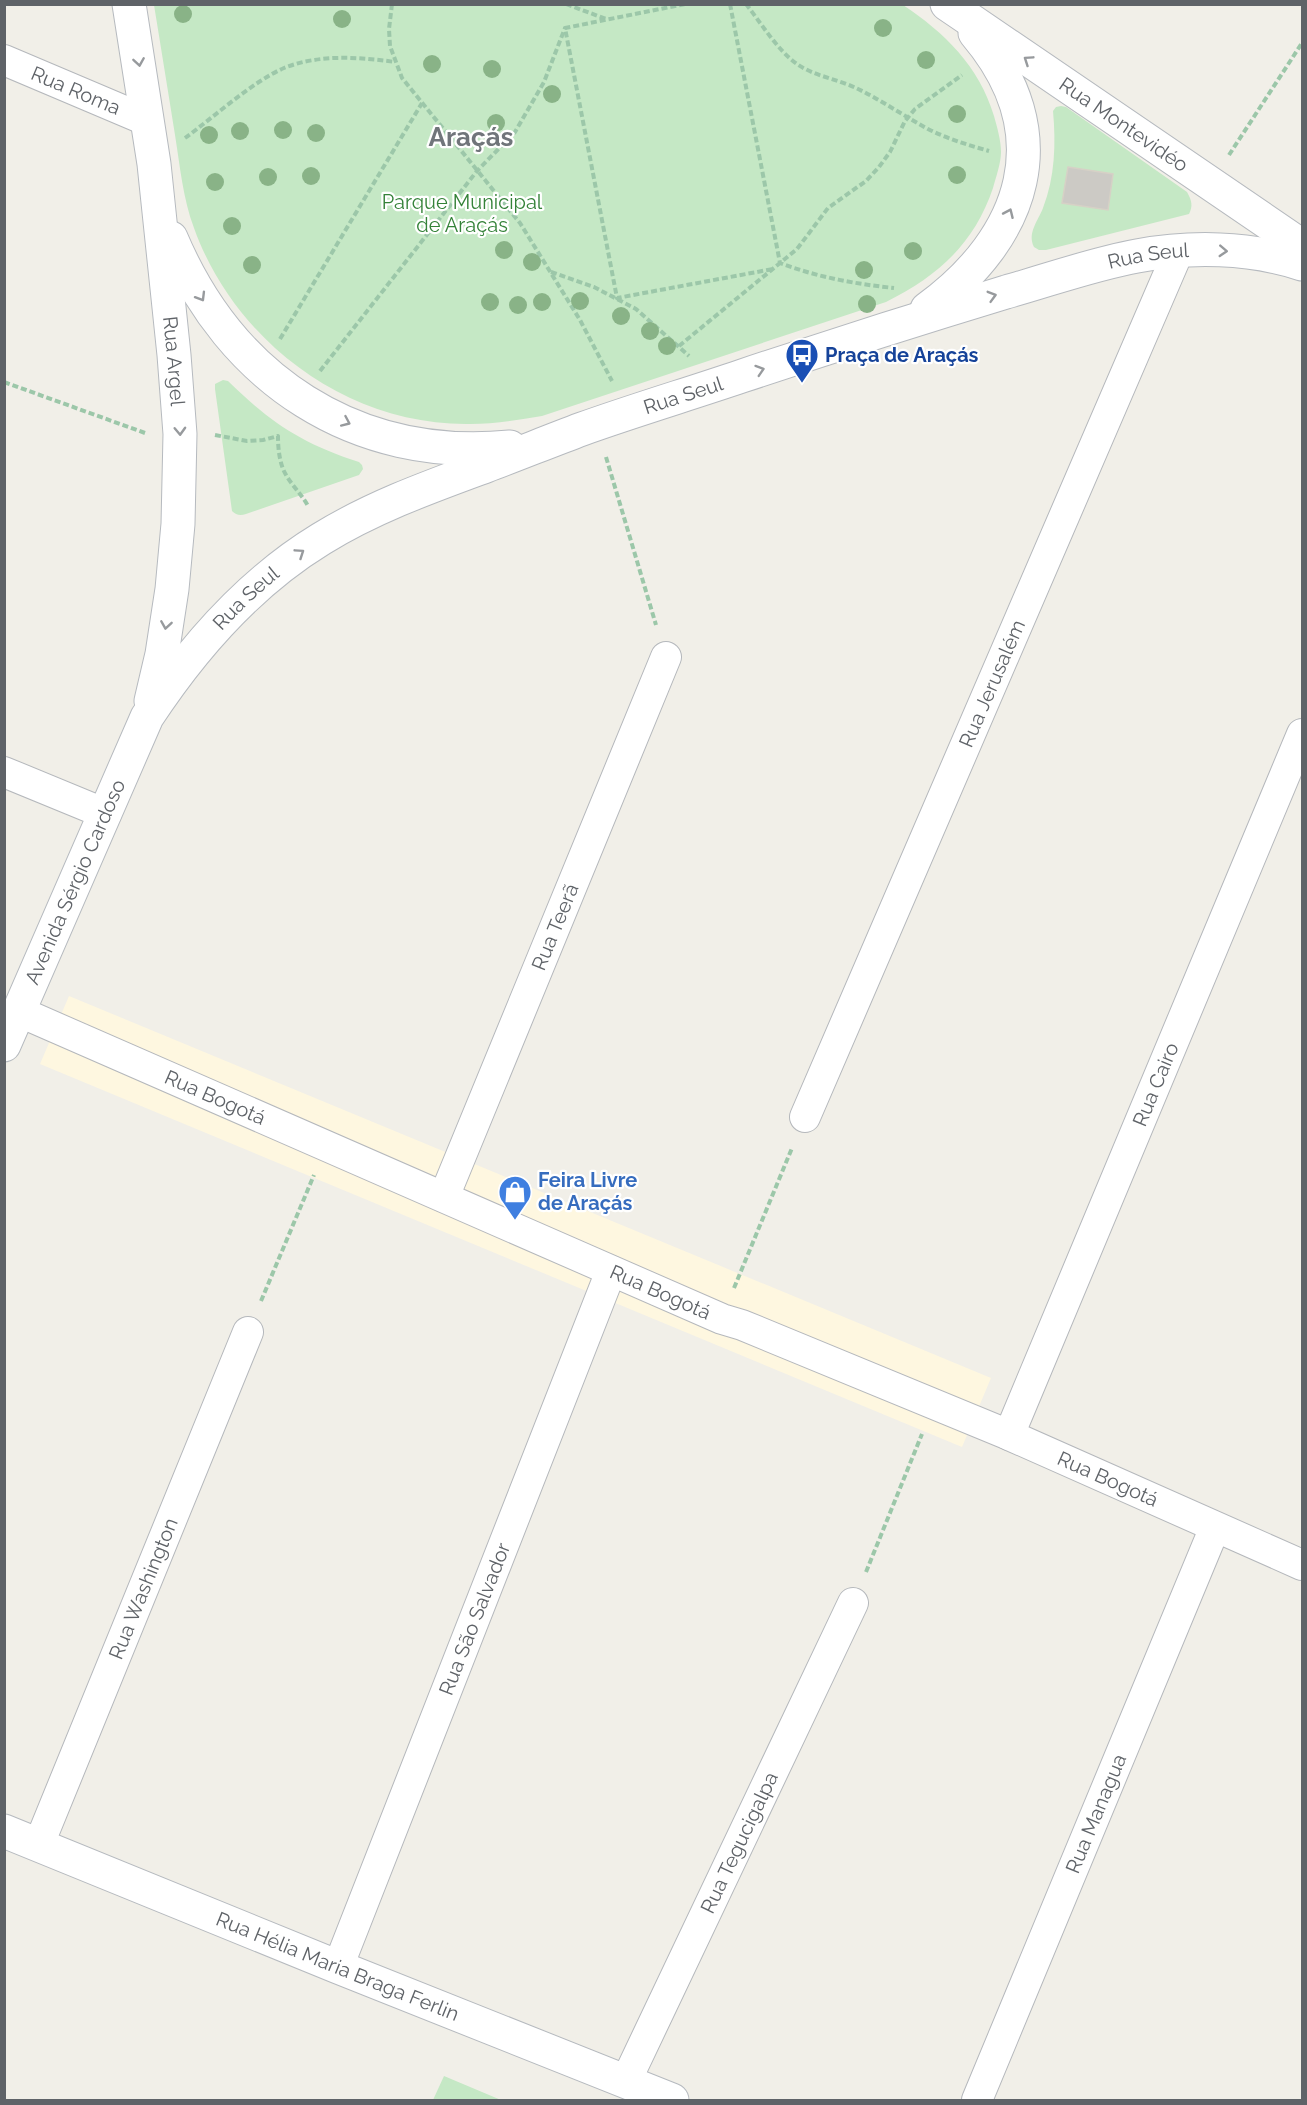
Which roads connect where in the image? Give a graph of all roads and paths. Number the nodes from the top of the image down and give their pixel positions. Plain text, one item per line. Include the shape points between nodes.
1 (129, 4) edge
2 (392, 4) edge
3 (566, 4) edge
4 (685, 4) edge
5 (730, 4) edge
6 (746, 4) edge
7 (955, 7) edge
8 (606, 20) junction
9 (565, 27) junction
10 (1302, 43) edge
11 (4, 60) edge
12 (395, 62) junction
13 (965, 73) dead end
14 (422, 103) junction
15 (908, 117) junction
16 (148, 121) junction
17 (184, 139) dead end
18 (992, 152) dead end
19 (154, 164) junction
20 (477, 171) junction
21 (1210, 184) junction
22 (1302, 246) edge
23 (1179, 250) junction
24 (780, 263) junction
25 (1302, 264) edge
26 (773, 269) junction
27 (550, 271) junction
28 (895, 289) dead end
29 (616, 298) junction
30 (896, 325) junction
31 (279, 342) dead end
32 (679, 346) junction
33 (691, 359) dead end
34 (320, 372) dead end
35 (4, 382) edge
36 (614, 384) dead end
37 (590, 426) junction
38 (180, 434) junction
39 (323, 538) junction
40 (666, 657) joint
41 (147, 717) junction
42 (1302, 734) edge
43 (4, 772) edge
44 (106, 814) junction
45 (20, 1012) junction
46 (4, 1045) edge
47 (805, 1117) joint
48 (327, 1146) junction
49 (444, 1197) junction
50 (611, 1271) junction
51 (722, 1319) junction
52 (248, 1332) joint
53 (934, 1403) junction
54 (1009, 1435) junction
55 (1215, 1527) junction
56 (1302, 1565) edge
57 (853, 1603) joint
58 (4, 1831) edge
59 (39, 1844) junction
60 (338, 1967) junction
61 (626, 2081) junction
62 (672, 2100) edge
63 (977, 2100) edge

1 -> 16 street, Rua Argel
2 - 12 path via 389,29
3 - 8 path
4 - 8 path
5 - 24 path
6 - 15 path via 798,65 857,88
21 -> 7 street, Rua Montevidéo
30 -> 7 street via 955,288 980,263 1010,212 1020,185 1024,153 1022,124 1014,98 986,46
8 - 9 path
9 - 20 path via 531,108 515,132
9 - 29 path
10 - 21 path
11 - 16 street, Rua Roma
12 - 14 path
12 - 17 path via 325,59 286,68 263,80
13 - 15 path
14 - 20 path
14 - 31 path
15 - 18 path via 950,138
15 - 24 path via 879,167 828,208 797,249
16 - 19 street, Rua Argel
19 -> 37 street via 170,236 185,270 226,333 280,386 350,424 428,446 508,447 548,440
19 -> 38 street, Rua Argel
20 - 27 path via 520,224
20 - 34 path
21 - 22 street, Rua Montevidéo
23 -> 25 street, Rua Seul via 1260,254
30 -> 23 street, Rua Seul via 1094,267
23 - 47 street, Rua Jerusalém
24 - 26 path
24 - 28 path via 827,278
26 - 29 path
26 - 32 path
27 - 29 path
27 - 36 path
29 - 32 path via 636,309
37 -> 30 street, Rua Seul
32 - 33 path
35 - 38 path via 149,434
37 - 39 street, Rua Seul via 397,499
37 - 40 path
38 - 39 path via 222,435 247,441 278,436 284,470 302,494
38 -> 41 street, Rua Argel via 172,590
41 -> 39 street, Rua Seul via 176,674 224,618 287,562
40 - 49 street, Rua Teerã
41 - 44 street, Avenida Sérgio Cardoso
42 - 54 street, Rua Cairo
43 - 44 street
44 - 45 street, Avenida Sérgio Cardoso
45 - 46 street, Avenida Sérgio Cardoso
45 - 48 street, Rua Bogotá
47 - 51 path
48 - 49 street, Rua Bogotá
48 - 52 path
49 - 50 street, Rua Bogotá
50 - 51 street, Rua Bogotá
50 - 60 street, Rua São Salvador
51 - 53 street, Rua Bogotá
52 - 59 street, Rua Washington
53 - 54 street, Rua Bogotá
53 - 57 path
54 - 55 street, Rua Bogotá
55 - 56 street, Rua Bogotá
55 - 63 street, Rua Managua
57 - 61 street, Rua Tegucigalpa
58 - 59 street, Rua Hélia Maria Braga Ferlin
59 - 60 street, Rua Hélia Maria Braga Ferlin
60 - 61 street, Rua Hélia Maria Braga Ferlin
61 - 62 street, Rua Hélia Maria Braga Ferlin

